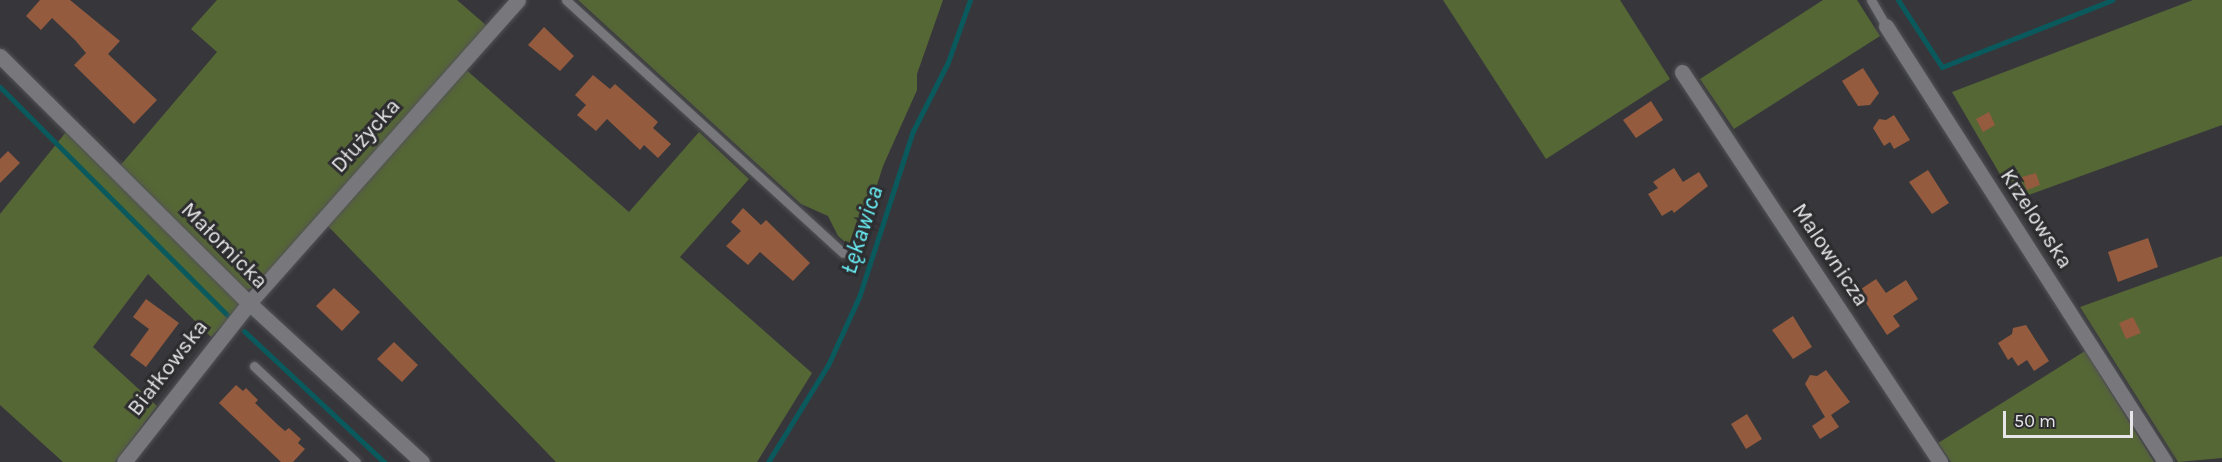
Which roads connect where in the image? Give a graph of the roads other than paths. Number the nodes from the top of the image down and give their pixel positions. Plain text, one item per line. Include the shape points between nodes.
1 (518, 0) edge
2 (566, 0) edge
3 (1871, 0) edge
4 (1886, 26) joint
5 (0, 56) edge
6 (1682, 72) dead end
7 (843, 253) dead end
8 (249, 303) junction
9 (254, 366) dead end
10 (124, 462) edge
11 (356, 462) edge
12 (422, 462) edge
13 (1940, 462) edge
14 (2165, 462) edge

1 - 8 street, Dłużycka
2 - 7 lane
3 - 4 lane, Krzelowska
4 - 14 street, Krzelowska
5 - 8 street, Małomicka
6 - 13 street, Malownicza
8 - 10 street, Białkowska
8 - 12 street, Małomicka
9 - 11 lane

